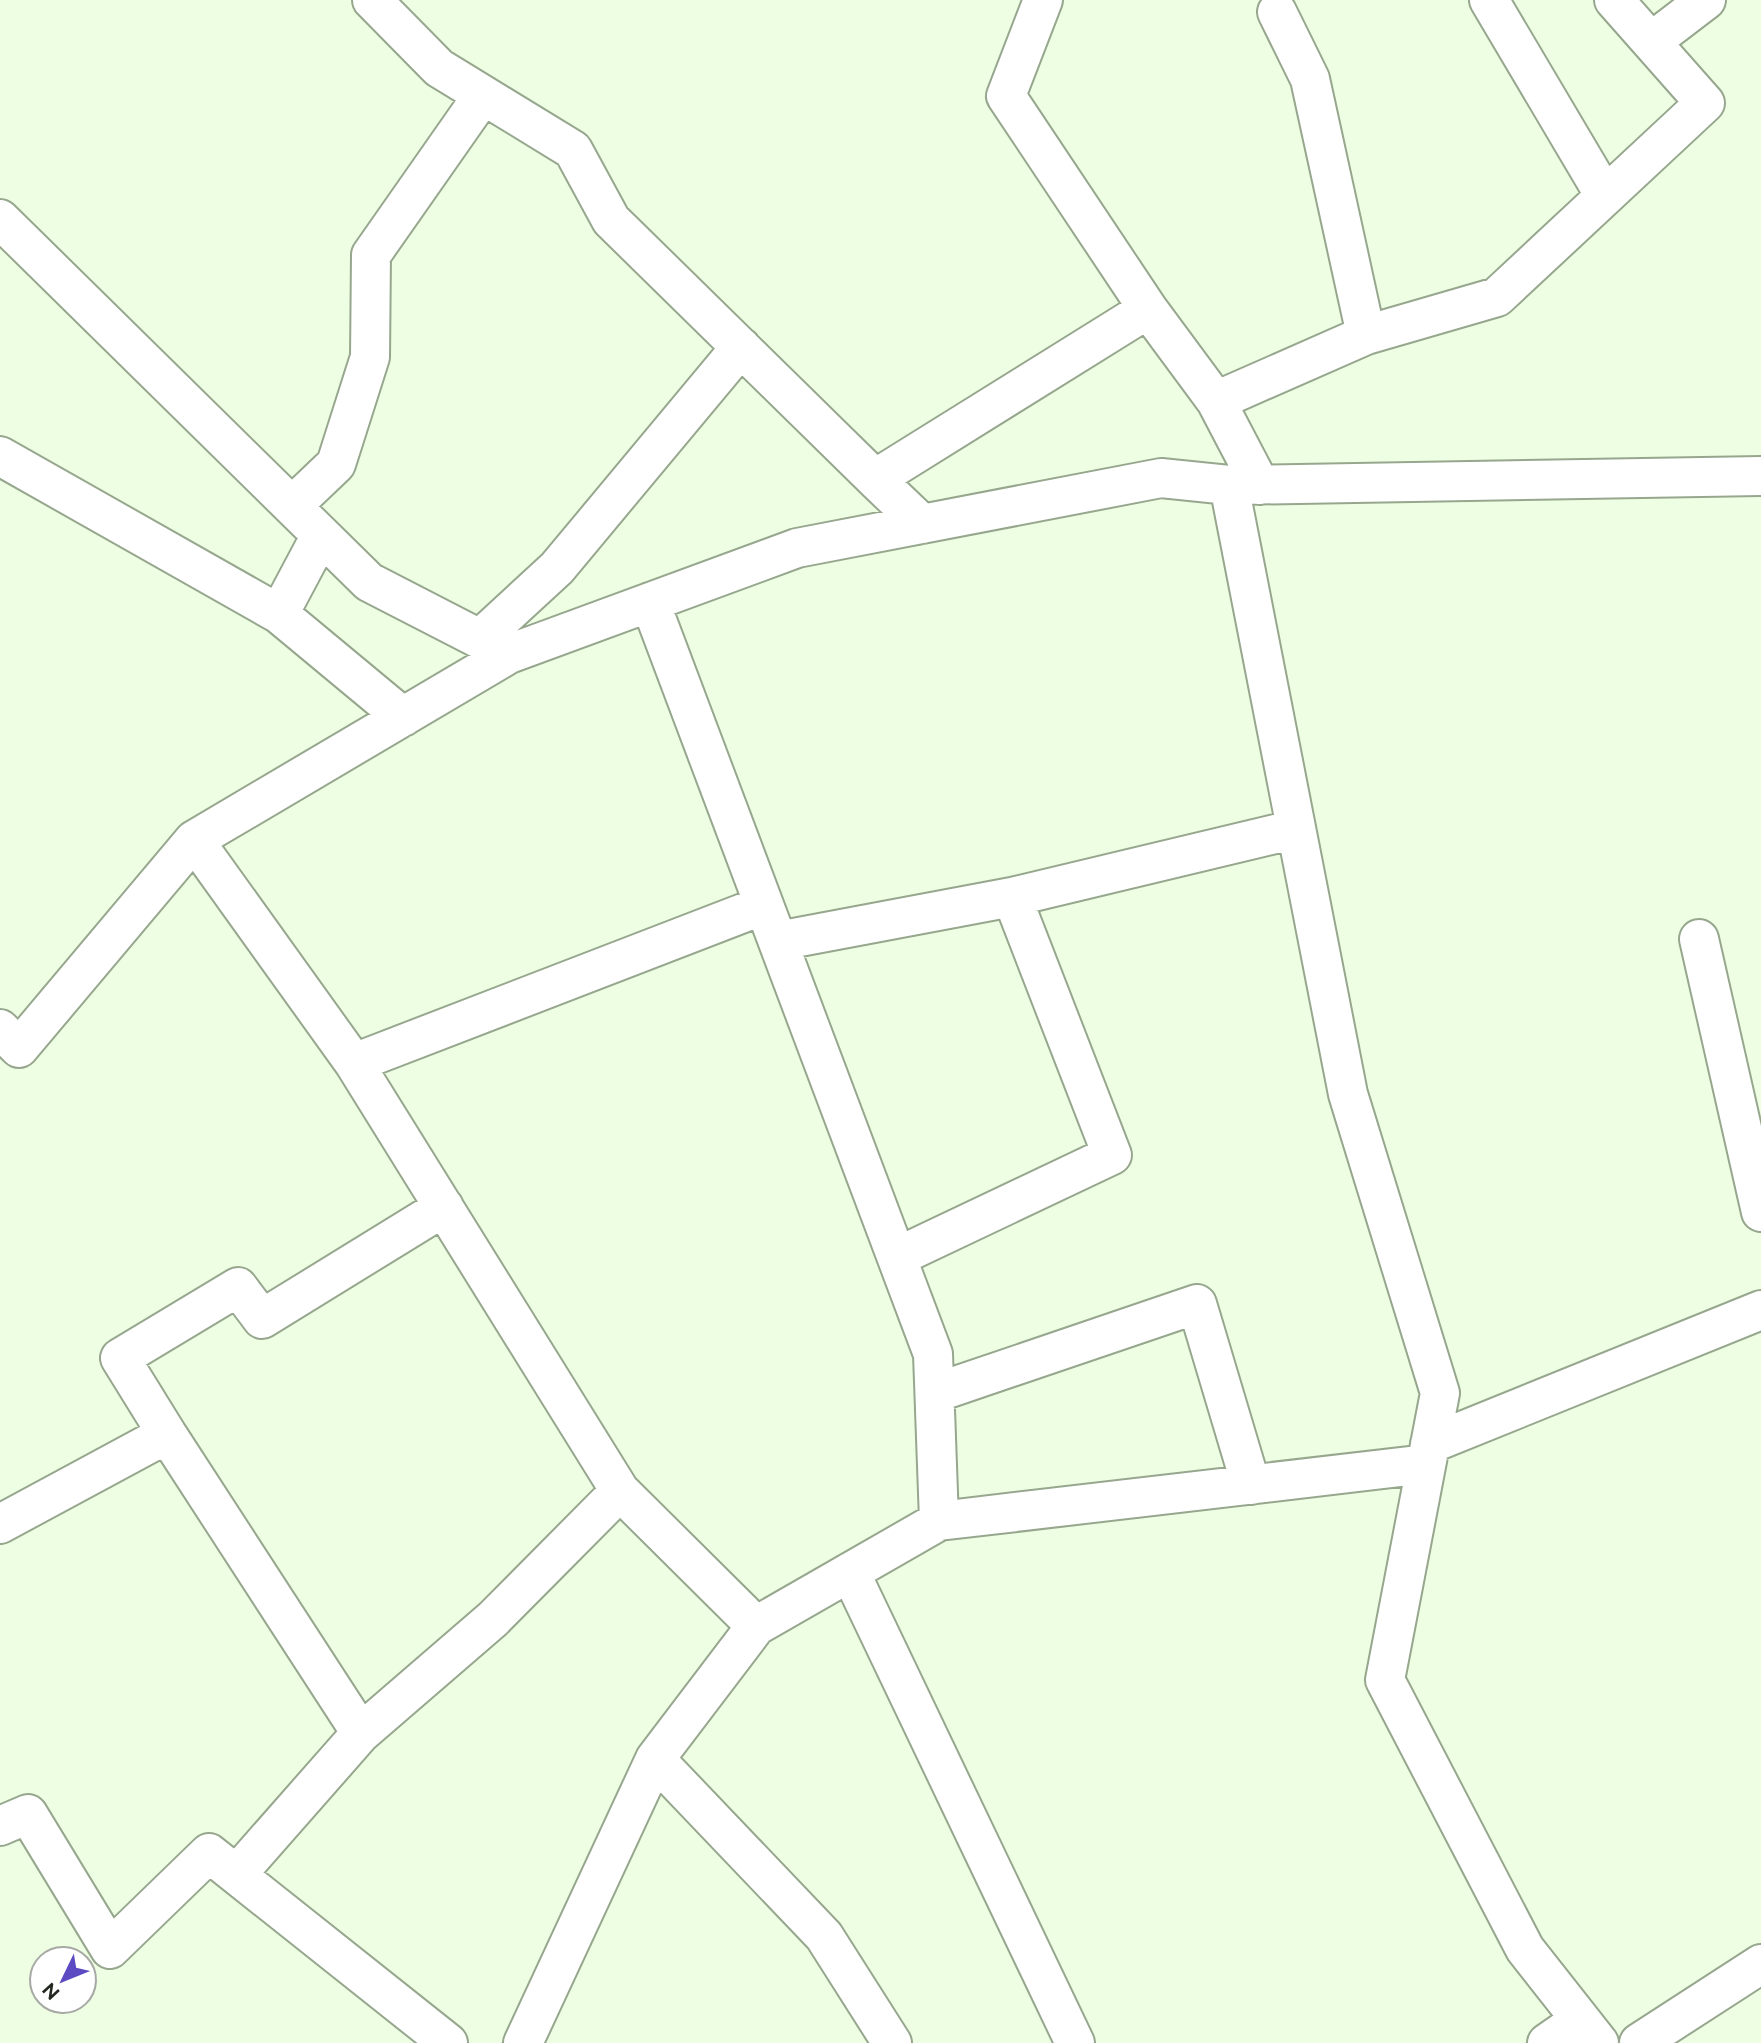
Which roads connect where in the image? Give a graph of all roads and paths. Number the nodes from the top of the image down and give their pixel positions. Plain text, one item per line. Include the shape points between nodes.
1 (372, 0) edge
2 (1043, 0) edge
3 (1489, 0) edge
4 (1614, 0) edge
5 (1706, 0) edge
6 (1276, 12) dead end
7 (1651, 42) junction
8 (483, 95) junction
9 (1605, 196) junction
10 (0, 219) edge
11 (1148, 309) junction
12 (1366, 335) junction
13 (741, 347) junction
14 (1216, 401) junction
15 (0, 456) edge
16 (1761, 476) edge
17 (1693, 477) junction
18 (875, 480) junction
19 (1245, 485) junction
20 (1761, 496) edge
21 (292, 506) junction
22 (922, 524) junction
23 (321, 535) junction
24 (650, 603) junction
25 (279, 614) junction
26 (495, 647) junction
27 (403, 717) junction
28 (1296, 829) junction
29 (194, 840) junction
30 (1012, 897) junction
31 (764, 905) junction
32 (1699, 939) dead end
33 (778, 941) junction
34 (6, 1048) edge
35 (354, 1063) junction
36 (444, 1207) junction
37 (1761, 1212) edge
38 (897, 1257) junction
39 (1761, 1310) edge
40 (934, 1393) junction
41 (167, 1434) junction
42 (1428, 1454) junction
43 (1251, 1485) junction
44 (620, 1491) junction
45 (939, 1521) junction
46 (0, 1524) edge
47 (850, 1572) junction
48 (756, 1626) junction
49 (361, 1733) junction
50 (655, 1759) junction
51 (0, 1826) edge
52 (237, 1874) junction
53 (1761, 1964) edge
54 (1590, 2031) edge
55 (448, 2043) edge
56 (523, 2043) edge
57 (892, 2043) edge
58 (1076, 2043) edge
59 (1547, 2043) edge
60 (1640, 2043) edge

1 - 8 street via 439,68
2 - 11 street via 1006,96
3 - 9 street
4 - 7 street
5 - 7 street
6 - 12 street via 1310,79
7 - 9 street via 1705,103
8 - 13 street via 573,150 611,220
8 - 21 street via 371,255 370,357 337,464
9 - 12 street via 1497,297
10 - 21 street
11 - 14 street
11 - 18 street
12 - 14 street
13 - 18 street
13 - 26 street
14 - 19 street
15 - 25 street
16 - 17 street
17 - 19 street
17 - 20 street
18 - 22 street
19 - 22 street via 1161,478
19 - 28 street
21 - 23 street
22 - 24 street via 797,548
23 - 25 street
23 - 26 street via 369,582
24 - 26 street
24 - 31 street
25 - 27 street
26 - 27 street
27 - 29 street
28 - 30 street
28 - 42 street via 1348,1094 1440,1393
29 - 34 street
29 - 35 street
30 - 33 street
30 - 38 street via 1112,1155
31 - 33 street
31 - 35 street
32 - 37 street
33 - 38 street
35 - 36 street
36 - 41 street via 262,1319 238,1287 120,1357
36 - 44 street
38 - 40 street via 933,1354
39 - 42 street
40 - 43 street via 1197,1304
40 - 45 street
41 - 46 street
41 - 49 street
42 - 43 street
42 - 54 street via 1385,1680 1525,1949
43 - 45 street
44 - 48 street
44 - 49 street via 493,1619
45 - 47 street
47 - 48 street
47 - 58 street
48 - 50 street
49 - 52 street
50 - 56 street
50 - 57 street via 824,1936
51 - 52 street via 28,1814 110,1949 209,1853
52 - 55 street
53 - 60 street
54 - 59 street

